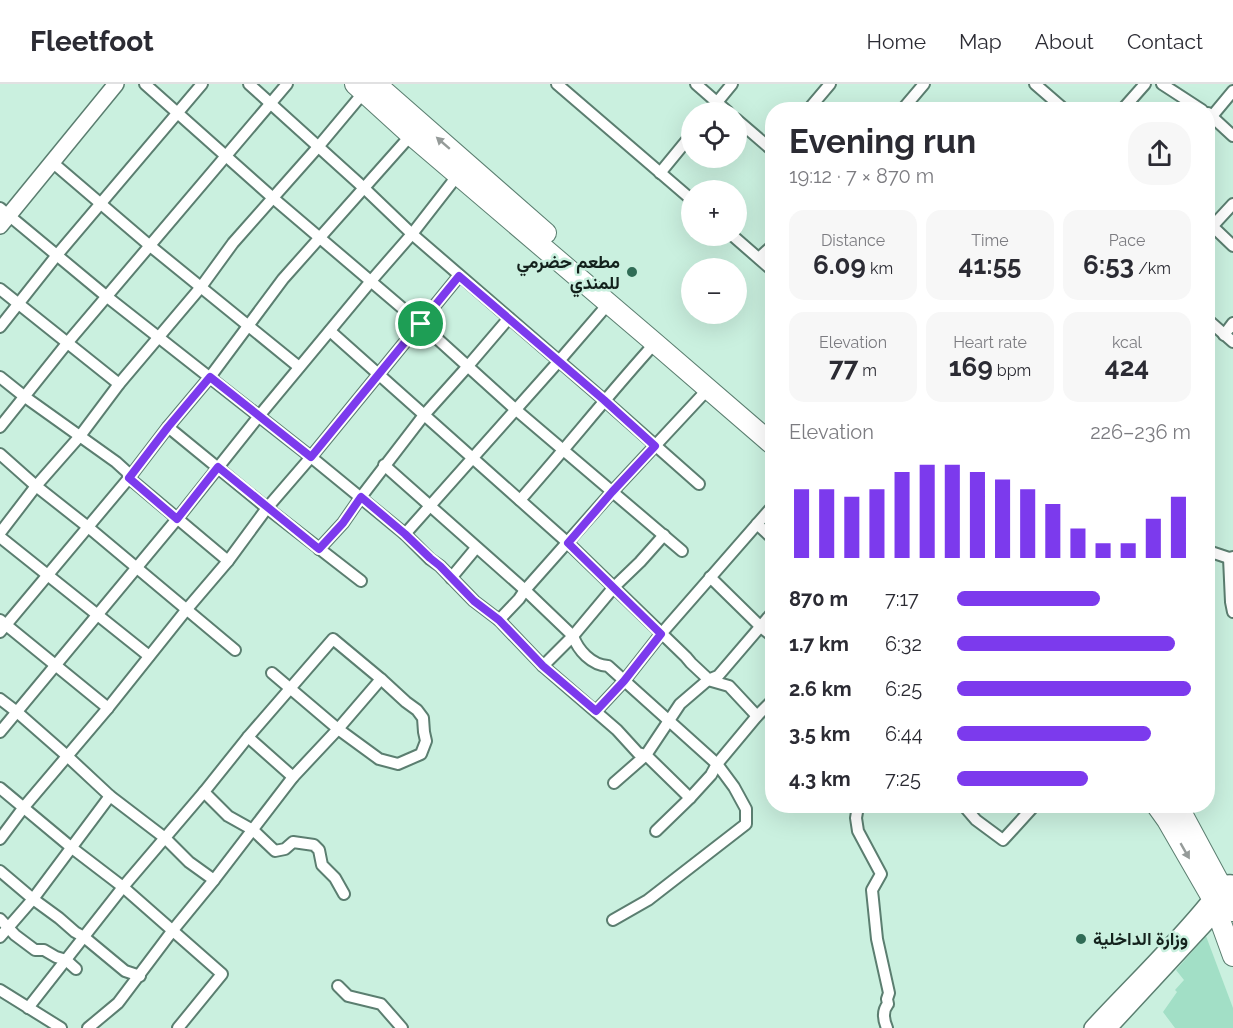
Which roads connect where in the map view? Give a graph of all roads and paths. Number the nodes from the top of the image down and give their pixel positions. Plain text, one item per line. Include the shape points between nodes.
1 (116, 84) edge
2 (145, 84) edge
3 (202, 84) edge
4 (249, 84) edge
5 (287, 84) edge
6 (557, 84) edge
7 (696, 84) edge
8 (732, 84) edge
9 (830, 84) edge
10 (924, 84) edge
11 (1035, 84) edge
12 (1145, 84) edge
13 (1162, 84) edge
14 (365, 87) edge
15 (1233, 92) edge
16 (716, 102) edge
17 (718, 102) edge
18 (815, 102) edge
19 (909, 102) edge
20 (1056, 102) edge
21 (1129, 102) edge
22 (1190, 102) edge
23 (272, 103) junction
24 (1215, 111) edge
25 (177, 112) junction
26 (1215, 122) edge
27 (747, 129) edge
28 (411, 135) junction
29 (1233, 136) edge
30 (765, 144) edge
31 (318, 147) junction
32 (681, 147) edge
33 (226, 157) junction
34 (52, 162) junction
35 (463, 170) junction
36 (660, 173) junction
37 (364, 188) junction
38 (681, 191) edge
39 (273, 198) junction
40 (100, 204) junction
41 (1233, 204) edge
42 (3, 216) edge
43 (1215, 220) edge
44 (1215, 231) edge
45 (412, 234) junction
46 (320, 238) junction
47 (149, 245) junction
48 (745, 246) edge
49 (1233, 246) edge
50 (765, 252) edge
51 (57, 255) junction
52 (759, 258) junction
53 (765, 264) edge
54 (459, 276) junction
55 (371, 281) junction
56 (201, 287) junction
57 (0, 289) edge
58 (106, 296) junction
59 (19, 303) junction
60 (609, 303) junction
61 (508, 318) junction
62 (1233, 323) edge
63 (421, 324) junction
64 (248, 326) junction
65 (0, 327) edge
66 (1215, 327) edge
67 (330, 331) junction
68 (1224, 335) junction
69 (159, 338) junction
70 (68, 342) junction
71 (1233, 342) edge
72 (655, 343) junction
73 (559, 361) junction
74 (468, 366) junction
75 (299, 367) junction
76 (378, 375) junction
77 (0, 377) edge
78 (210, 377) junction
79 (119, 384) junction
80 (708, 389) junction
81 (25, 397) junction
82 (604, 400) junction
83 (515, 409) junction
84 (424, 415) junction
85 (259, 416) junction
86 (765, 423) edge
87 (0, 427) edge
88 (168, 427) junction
89 (80, 436) junction
90 (765, 438) edge
91 (655, 446) junction
92 (563, 451) junction
93 (0, 454) edge
94 (311, 457) junction
95 (472, 458) junction
96 (384, 465) junction
97 (218, 467) junction
98 (129, 478) junction
99 (699, 484) dead end
100 (36, 486) junction
101 (612, 492) junction
102 (361, 497) junction
103 (520, 500) junction
104 (430, 506) junction
105 (267, 508) junction
106 (765, 515) edge
107 (177, 519) junction
108 (757, 525) junction
109 (88, 527) junction
110 (765, 532) edge
111 (405, 534) junction
112 (0, 535) edge
113 (664, 535) junction
114 (568, 543) junction
115 (476, 548) junction
116 (319, 549) junction
117 (682, 551) dead end
118 (1215, 553) edge
119 (1231, 557) edge
120 (228, 561) junction
121 (137, 568) junction
122 (47, 576) junction
123 (710, 577) junction
124 (451, 578) junction
125 (361, 581) dead end
126 (614, 587) junction
127 (525, 590) junction
128 (187, 609) junction
129 (1233, 612) edge
130 (98, 616) junction
131 (499, 620) junction
132 (765, 621) edge
133 (2, 626) edge
134 (760, 627) junction
135 (765, 631) edge
136 (661, 634) junction
137 (573, 636) junction
138 (235, 650) dead end
139 (149, 656) junction
140 (57, 665) junction
141 (543, 666) junction
142 (272, 673) dead end
143 (381, 679) junction
144 (708, 680) junction
145 (624, 681) junction
146 (290, 688) junction
147 (0, 699) edge
148 (108, 708) junction
149 (765, 708) edge
150 (596, 711) junction
151 (17, 712) junction
152 (757, 716) junction
153 (669, 721) junction
154 (338, 729) junction
155 (0, 732) edge
156 (248, 737) junction
157 (66, 755) junction
158 (646, 755) junction
159 (717, 764) junction
160 (293, 777) junction
161 (614, 783) dead end
162 (0, 788) edge
163 (204, 792) junction
164 (110, 796) junction
165 (690, 798) junction
166 (24, 807) junction
167 (857, 813) edge
168 (970, 813) edge
169 (1028, 813) edge
170 (1162, 813) edge
171 (1182, 813) edge
172 (253, 830) junction
173 (656, 831) dead end
174 (165, 838) junction
175 (0, 839) edge
176 (72, 848) junction
177 (0, 871) edge
178 (214, 880) junction
179 (123, 887) junction
180 (344, 894) dead end
181 (1225, 898) edge
182 (33, 899) junction
183 (613, 920) dead end
184 (4, 923) edge
185 (173, 930) junction
186 (0, 937) edge
187 (84, 937) junction
188 (1233, 956) edge
189 (66, 960) junction
190 (76, 969) dead end
191 (140, 976) junction
192 (338, 986) dead end
193 (0, 990) edge
194 (28, 1008) junction
195 (61, 1028) edge
196 (88, 1028) edge
197 (178, 1028) edge
198 (402, 1028) edge
199 (887, 1028) edge
200 (1092, 1028) edge
201 (1109, 1028) edge

1 - 34 street
2 - 25 street
3 - 25 street
4 - 23 street
5 - 23 street
6 - 36 street
7 - 16 street
8 - 17 street
9 - 18 street
10 - 19 street
11 - 20 street
12 - 21 street
13 - 22 street
14 - 28 highway
14 - 31 street
35 -> 14 highway
15 - 24 street
23 - 31 street
23 - 33 street
25 - 33 street
25 - 40 street
26 - 29 street
27 - 30 street
28 - 35 highway
28 - 37 street
31 - 37 street
31 - 39 street
32 - 36 street
33 - 39 street
33 - 47 street
34 - 40 street
34 - 42 street
35 - 45 street
35 - 60 highway
35 - 86 highway
36 - 38 street
37 - 45 street
37 - 46 street
39 - 46 street
39 - 56 street
40 - 47 street
40 - 51 street
41 - 43 street
42 - 51 street
44 - 49 street
45 - 54 street
45 - 55 street
46 - 55 street
46 - 64 street
47 - 56 street
47 - 58 street
48 - 52 street
50 - 52 street
51 - 58 street
51 - 59 street
52 - 53 street
54 - 61 street
54 - 63 street
55 - 63 street
55 - 67 street
56 - 64 street
56 - 69 street
57 - 59 street
58 - 69 street
58 - 70 street
59 - 65 street
59 - 70 street
60 - 72 highway
60 - 73 street
61 - 73 street
61 - 74 street
62 - 68 street
63 - 74 street
63 - 76 street
64 - 75 street
64 - 78 street
66 - 68 street
67 - 75 street
67 - 76 street
68 - 71 street
69 - 78 street
69 - 79 street
70 - 79 street
70 - 81 street
72 - 80 highway
72 - 82 street
73 - 82 street
73 - 83 street
74 - 83 street
74 - 84 street
75 - 85 street
76 - 84 street
76 - 94 street
77 - 81 street
78 - 85 street
78 - 88 street
79 - 89 street
80 - 90 highway
80 - 91 street
81 - 87 street
81 - 89 street
82 - 91 street
82 - 92 street
83 - 92 street
83 - 95 street
84 - 95 street
84 - 96 street
85 - 94 street
85 - 97 street
88 - 97 street
88 - 98 street
89 - 98 street via 116,462
89 - 100 street
91 - 99 street
91 - 101 street
92 - 101 street
92 - 103 street
93 - 100 street
94 - 102 street
94 - 105 street
95 - 103 street
95 - 104 street
96 - 102 street
96 - 104 street
97 - 105 street
97 - 107 street
98 - 107 street
98 - 109 street
100 - 109 street
100 - 112 street
101 - 113 street
101 - 114 street
102 - 111 street
102 - 116 street
103 - 114 street
104 - 111 street
104 - 115 street
105 - 116 street
105 - 120 street
106 - 108 street
107 - 120 street
107 - 121 street
108 - 110 street
108 - 123 street
109 - 121 street
109 - 122 street
111 - 124 street
112 - 122 street
113 - 117 street
113 - 126 street
114 - 126 street
114 - 127 street
115 - 124 street
115 - 127 street
116 - 125 street
118 - 119 street
119 - 129 street
120 - 128 street
121 - 128 street
121 - 130 street
122 - 130 street
122 - 133 street
123 - 134 street
123 - 136 street
124 - 131 street
126 - 136 street
126 - 137 street
127 - 131 street
127 - 137 street
128 - 138 street
128 - 139 street
130 - 139 street
130 - 140 street
131 - 141 street
132 - 134 street
133 - 140 street
134 - 135 street
134 - 144 street via 718,676
136 - 144 street
136 - 145 street
137 - 141 street
137 - 145 street via 591,660 608,666
139 - 148 street
140 - 148 street
140 - 151 street
141 - 150 street
142 - 146 street
143 - 146 street via 333,639
143 - 154 street
143 - 154 street via 423,718 426,741 421,754 398,764 379,759
144 - 152 street via 729,686
144 - 153 street via 680,704
145 - 150 street
145 - 153 street
146 - 154 street
146 - 156 street
147 - 151 street
148 - 157 street
149 - 152 street
150 - 158 street via 638,753
151 - 155 street
151 - 157 street
152 - 159 street
153 - 158 street
153 - 159 street
154 - 160 street
156 - 160 street
156 - 163 street
157 - 164 street
157 - 166 street
158 - 161 street
158 - 165 street
159 - 165 street
159 - 183 street via 747,809 747,824 648,900
160 - 172 street
162 - 166 street
163 - 172 street via 228,816
163 - 174 street
164 - 174 street
164 - 176 street
165 - 173 street
166 - 175 street
166 - 176 street
167 - 199 street via 858,831 881,874 872,890 877,939 889,993 884,1021
168 - 169 street via 1003,840
170 -> 181 highway
171 - 181 highway
172 - 178 street
172 - 180 street via 275,851 293,842 314,846 319,850 322,865
174 - 178 street
174 - 179 street
176 - 179 street
176 - 182 street
177 - 182 street
178 - 185 street
179 - 185 street
179 - 187 street
181 - 188 highway
181 - 200 street via 1195,919
181 - 201 street
182 - 184 street
182 - 187 street
184 - 186 street
184 - 189 street via 35,950
185 - 191 street
185 - 197 street via 222,974
187 - 189 street
187 - 191 street via 125,971
189 - 190 street
189 - 194 street
191 - 196 street via 118,1003
192 - 198 street via 348,996 381,1004
193 - 194 street
194 - 195 street

